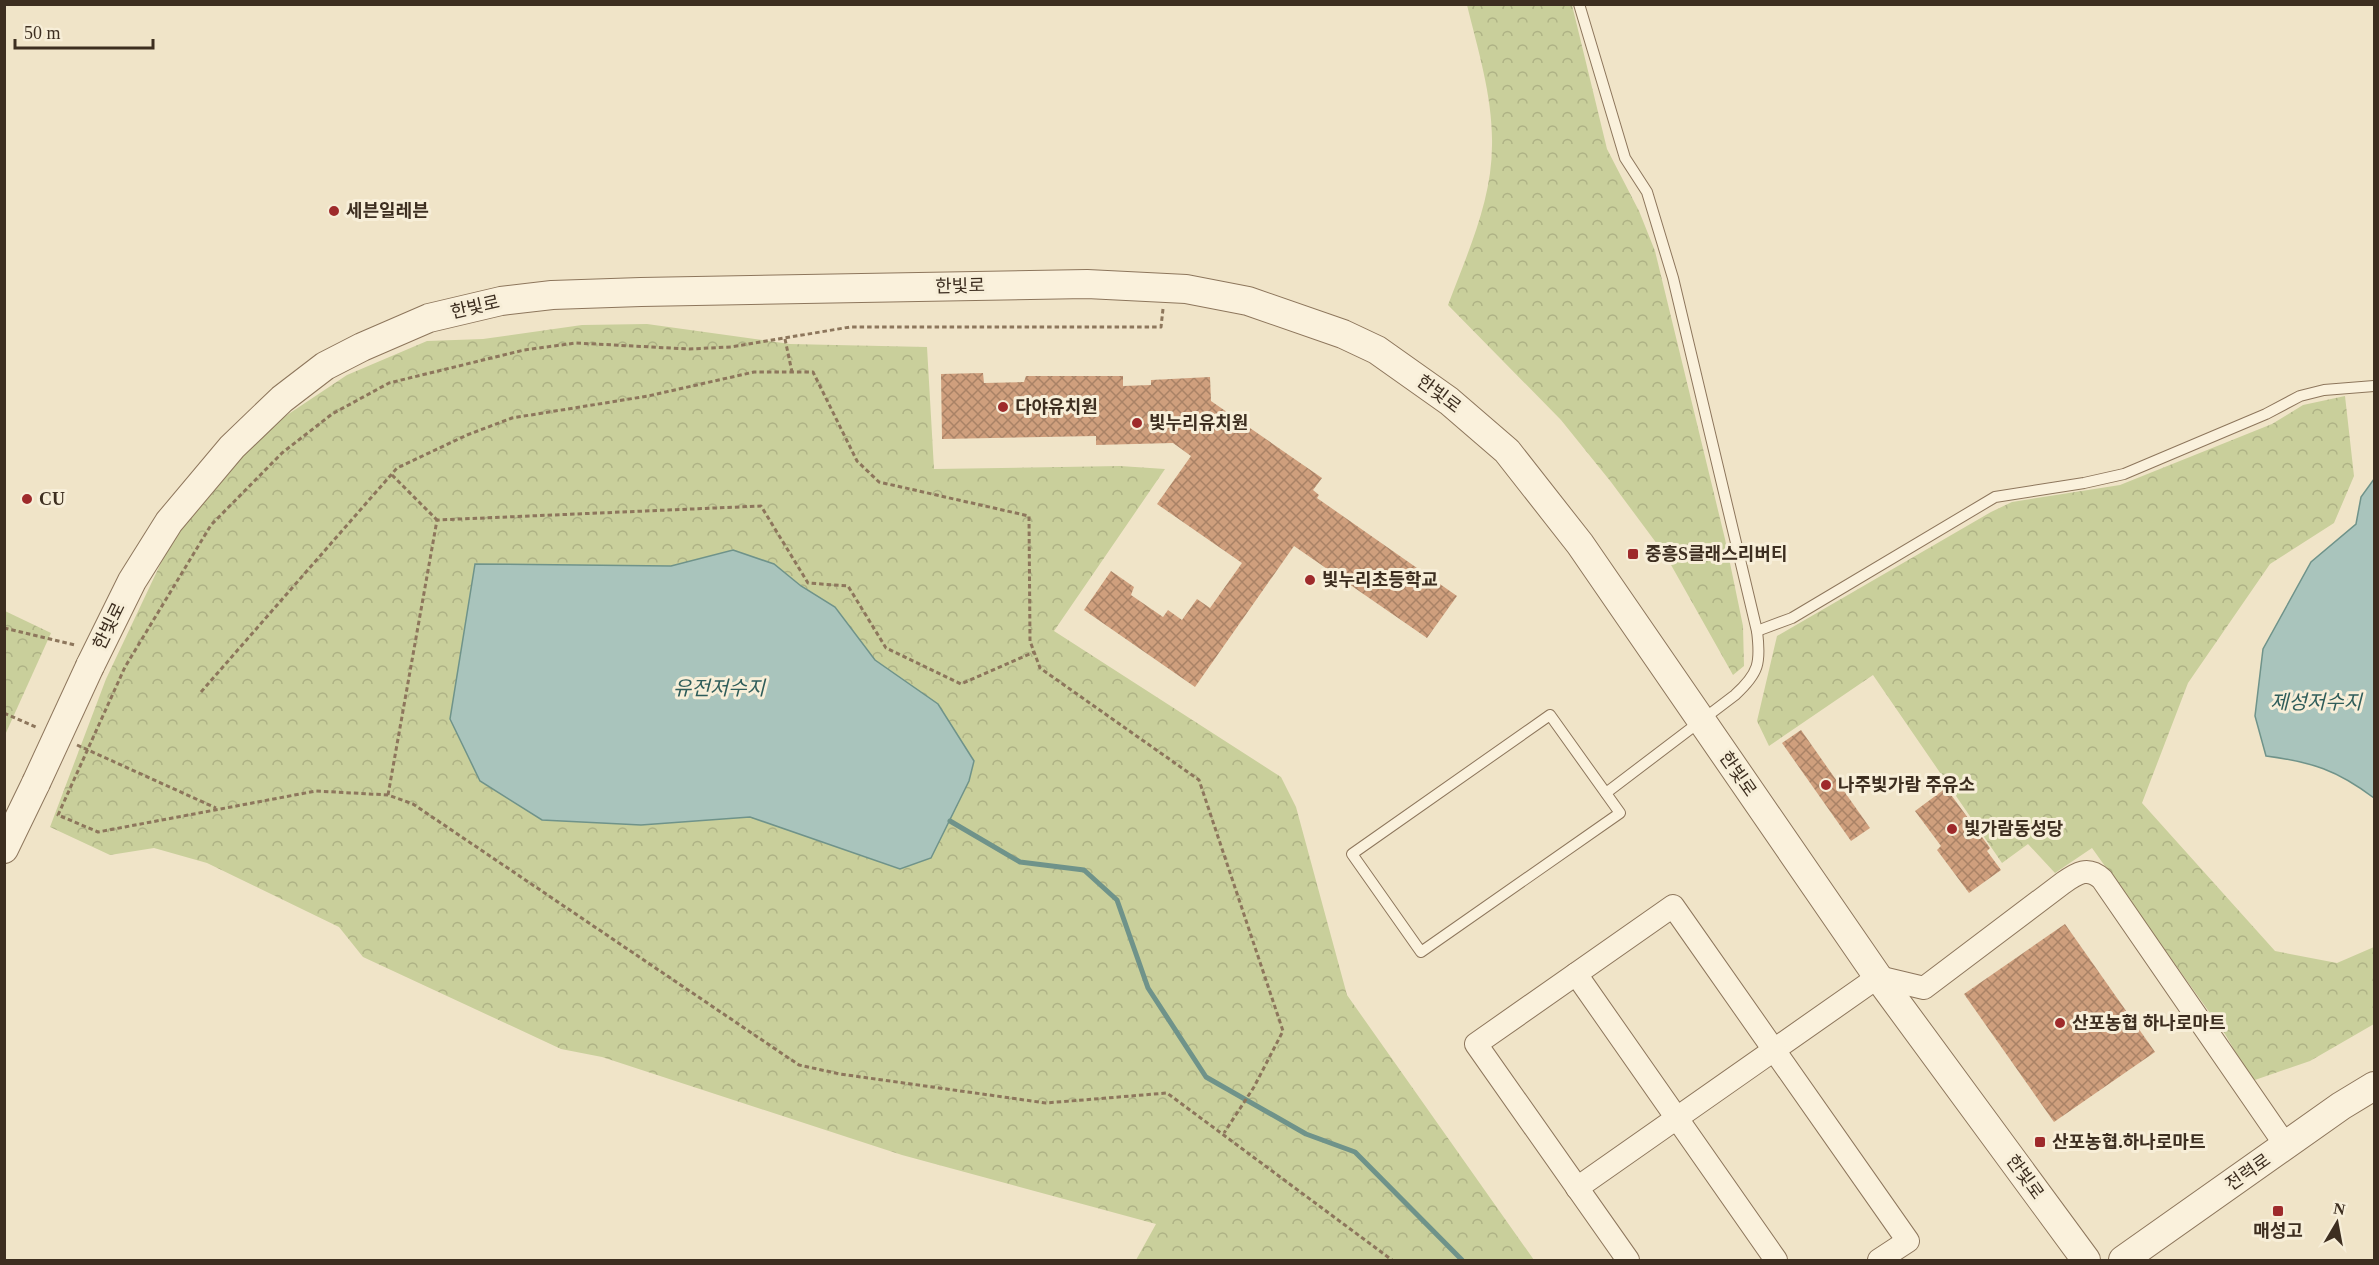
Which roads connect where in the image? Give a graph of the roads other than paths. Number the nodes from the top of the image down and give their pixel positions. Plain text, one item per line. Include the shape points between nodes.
1 (1579, 4) edge
2 (2374, 386) edge
3 (1757, 631) junction
4 (1702, 722) junction
5 (1606, 793) junction
6 (22, 796) edge
7 (4, 849) edge
8 (1576, 974) junction
9 (1878, 977) junction
10 (1773, 1049) junction
11 (2374, 1086) edge
12 (1676, 1117) junction
13 (2286, 1146) junction
14 (1577, 1188) junction
15 (1628, 1260) edge
16 (1776, 1260) edge
17 (1879, 1260) edge
18 (2086, 1260) edge
19 (2123, 1260) edge

1 - 3 lane via 1625,158 1647,192 1673,278
2 - 3 lane via 2300,396 2124,474 1995,497 1792,618
3 - 4 lane via 1760,654 1752,680
4 - 5 lane
4 - 6 street, 한빛로, bridge via 1554,508 1507,451 1475,421 1377,350 1343,334 1248,301 1165,287 1087,284 552,295 501,300 429,318 325,366 282,399 232,447 169,522 132,581
4 - 9 street, 한빛로
5 - 5 lane via 1550,715 1352,854 1421,952 1620,813
6 - 7 street, 한빛로
8 - 10 street via 1673,906
8 - 12 street
8 - 14 street via 1476,1044
9 - 10 street
9 - 13 street via 1924,988 2062,883 2076,874 2094,872
9 - 18 street, 한빛로
10 - 12 street
10 - 17 street via 1908,1241
11 - 13 street, 전력로
12 - 14 street
12 - 16 street
13 - 19 street, 전력로
14 - 15 street

